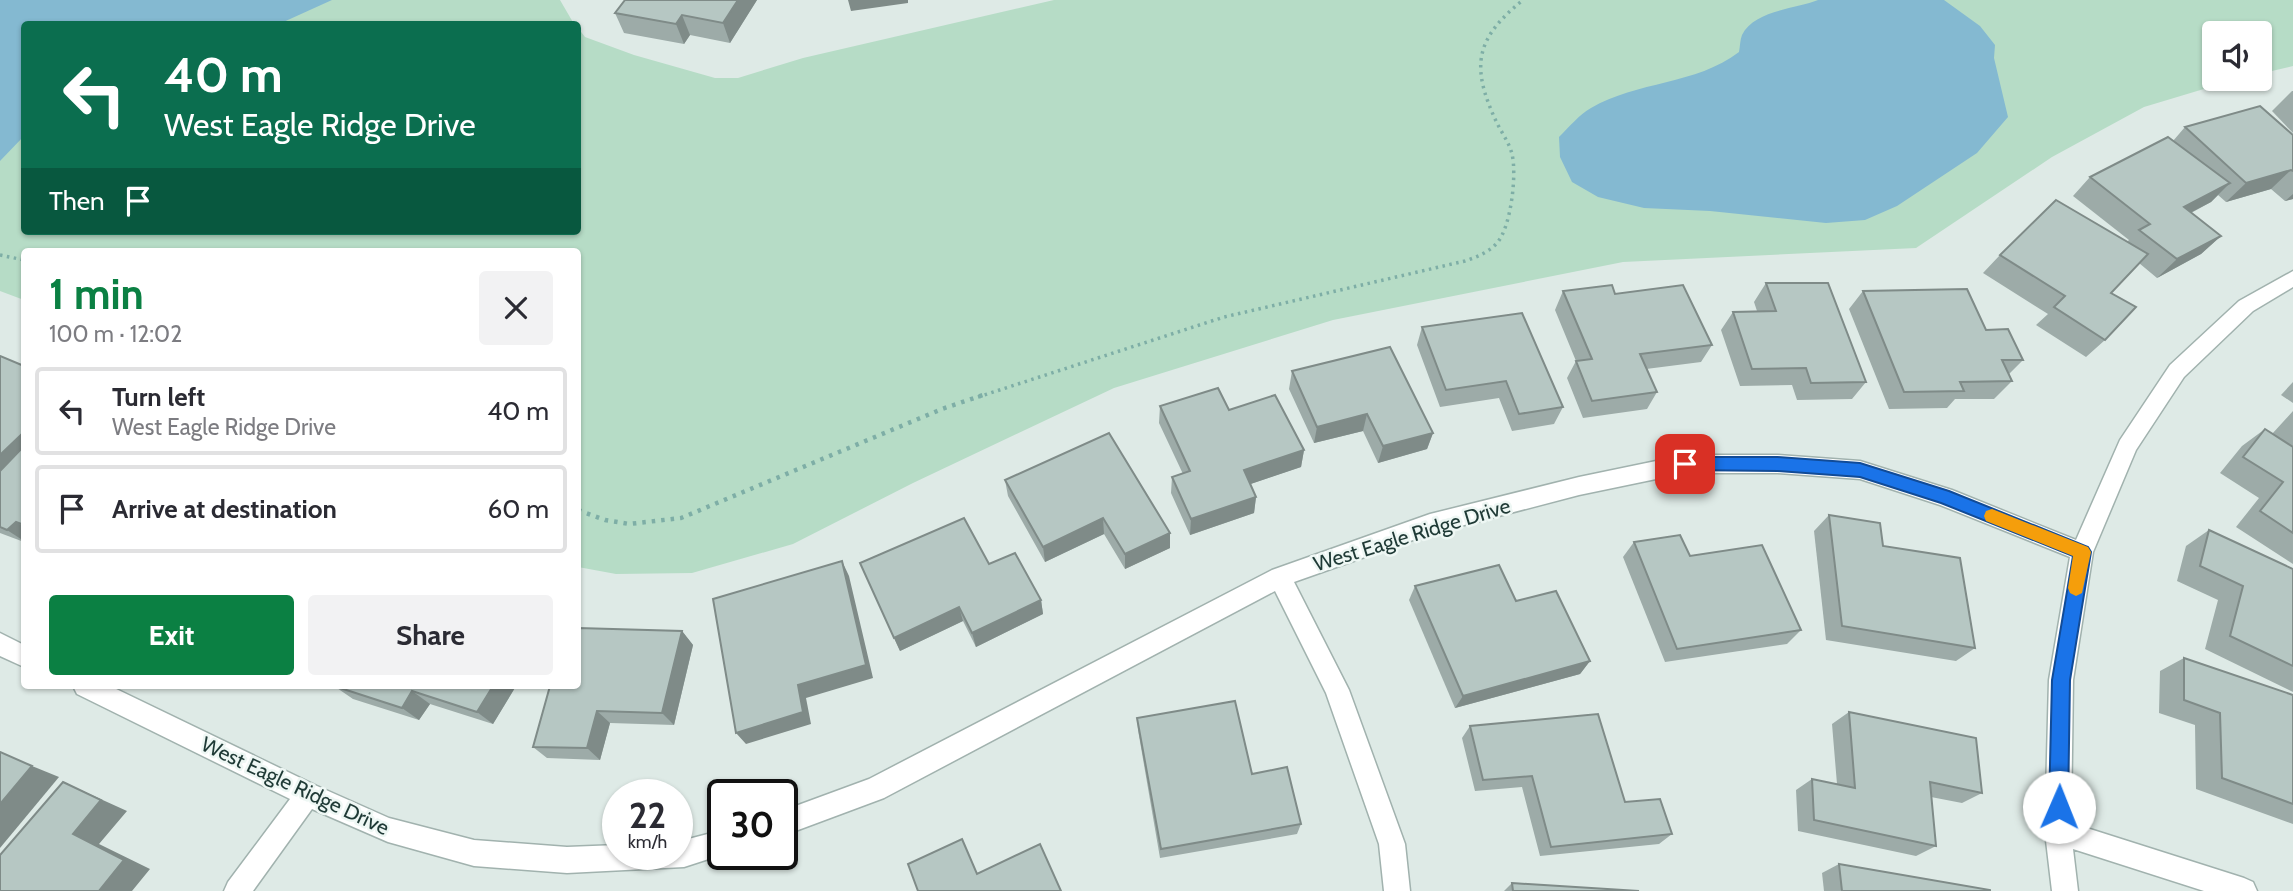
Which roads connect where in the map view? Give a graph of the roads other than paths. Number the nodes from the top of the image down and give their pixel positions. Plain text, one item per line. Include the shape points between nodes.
1 (2293, 278) edge
2 (2082, 552) junction
3 (1280, 577) junction
4 (0, 644) edge
5 (21, 654) edge
6 (91, 689) edge
7 (308, 795) junction
8 (798, 818) edge
9 (2058, 832) junction
10 (707, 847) edge
11 (237, 891) edge
12 (1397, 891) edge
13 (2065, 891) edge
14 (2244, 891) edge

1 - 2 street via 2246,306 2177,371 2127,446
2 - 3 street, West Eagle Ridge Drive via 1944,496 1860,470 1685,464 1430,524
2 - 9 street via 2061,680
3 - 8 street, West Eagle Ridge Drive via 875,789
3 - 12 street via 1337,690 1392,844
4 - 5 street
6 - 7 street, West Eagle Ridge Drive
7 - 10 street, West Eagle Ridge Drive via 388,830 474,853 568,860 684,854
7 - 11 street
9 - 13 street
9 - 14 street

